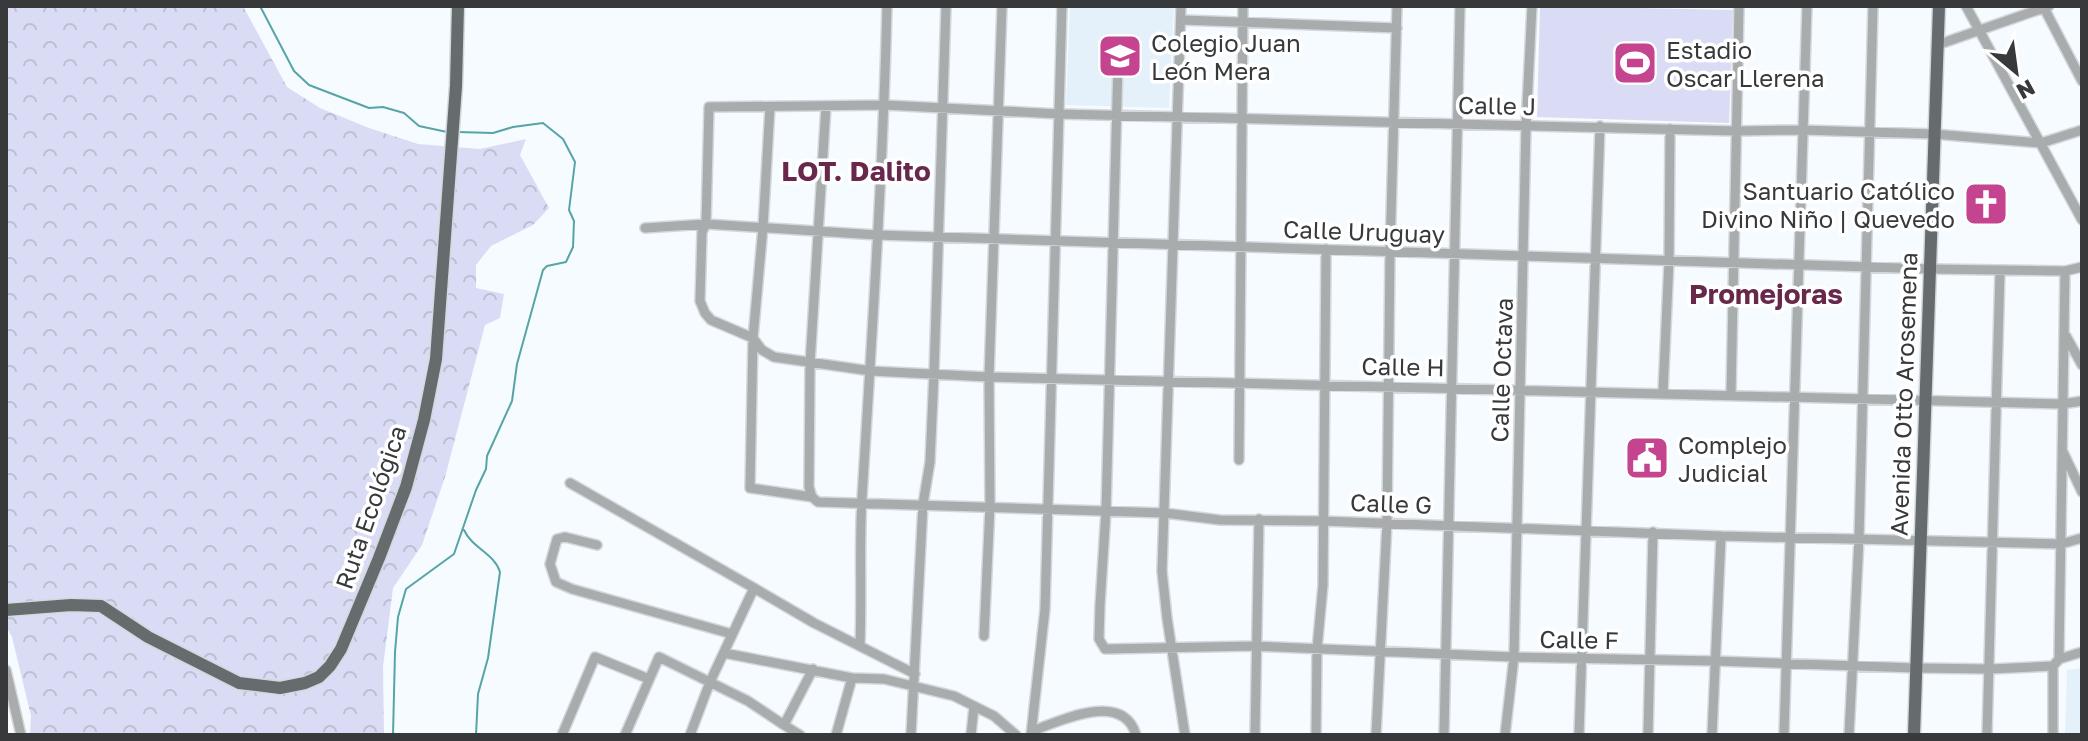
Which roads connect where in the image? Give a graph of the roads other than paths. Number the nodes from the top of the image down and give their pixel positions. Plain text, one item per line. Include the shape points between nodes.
1 (458, 6) edge
2 (887, 6) edge
3 (946, 6) edge
4 (1002, 6) edge
5 (1062, 6) edge
6 (1181, 6) edge
7 (1243, 6) edge
8 (1397, 6) edge
9 (1460, 6) edge
10 (1532, 6) edge
11 (1739, 6) edge
12 (1807, 6) edge
13 (1873, 6) edge
14 (1939, 6) edge
15 (1966, 6) edge
16 (2045, 7) edge
17 (1182, 20) junction
18 (1243, 24) junction
19 (1397, 28) junction
20 (1980, 31) junction
21 (1937, 45) junction
22 (1118, 63) dead end
23 (2082, 81) edge
24 (885, 105) junction
25 (826, 106) junction
26 (709, 107) joint
27 (770, 107) junction
28 (943, 108) junction
29 (1000, 110) junction
30 (1059, 114) junction
31 (1118, 116) junction
32 (1176, 116) junction
33 (1243, 119) junction
34 (1394, 121) junction
35 (1457, 124) junction
36 (1526, 126) junction
37 (1600, 126) junction
38 (1670, 129) junction
39 (1802, 130) junction
40 (2082, 130) edge
41 (1737, 131) junction
42 (1870, 132) junction
43 (1934, 134) junction
44 (2041, 143) junction
45 (2082, 220) edge
46 (706, 224) junction
47 (763, 227) junction
48 (645, 228) dead end
49 (817, 231) junction
50 (877, 235) junction
51 (939, 237) junction
52 (994, 239) junction
53 (1056, 241) junction
54 (1112, 242) junction
55 (1172, 244) junction
56 (1242, 247) junction
57 (1326, 249) junction
58 (1390, 252) junction
59 (1454, 254) junction
60 (1525, 256) junction
61 (1594, 258) junction
62 (1669, 261) junction
63 (1734, 263) junction
64 (1799, 265) junction
65 (1866, 267) junction
66 (2082, 267) edge
67 (1930, 269) junction
68 (2000, 271) junction
69 (2065, 271) junction
70 (2066, 336) junction
71 (753, 338) junction
72 (810, 364) junction
73 (2082, 365) edge
74 (871, 371) junction
75 (934, 373) junction
76 (989, 377) junction
77 (1051, 377) junction
78 (1108, 378) junction
79 (1169, 380) junction
80 (1240, 381) junction
81 (1325, 384) junction
82 (1388, 385) junction
83 (1451, 387) junction
84 (1520, 389) junction
85 (1589, 390) junction
86 (1663, 392) junction
87 (1731, 394) junction
88 (1796, 395) junction
89 (1862, 397) junction
90 (1925, 399) junction
91 (1996, 401) junction
92 (2082, 401) edge
93 (2062, 404) junction
94 (2062, 449) junction
95 (1239, 460) dead end
96 (570, 483) dead end
97 (2082, 492) edge
98 (812, 497) junction
99 (862, 502) junction
100 (923, 504) junction
101 (990, 506) junction
102 (1047, 510) junction
103 (1106, 511) junction
104 (1165, 513) junction
105 (1259, 519) junction
106 (1323, 521) junction
107 (1387, 523) junction
108 (1448, 525) junction
109 (1518, 528) junction
110 (1585, 530) junction
111 (1653, 532) junction
112 (1721, 536) junction
113 (1789, 536) junction
114 (2082, 538) edge
115 (1859, 539) junction
116 (1920, 539) junction
117 (1993, 542) junction
118 (2061, 544) junction
119 (597, 545) dead end
120 (754, 588) junction
121 (6, 610) edge
122 (732, 634) junction
123 (984, 636) dead end
124 (860, 644) junction
125 (1255, 646) junction
126 (1173, 648) junction
127 (1317, 649) junction
128 (1381, 650) junction
129 (2082, 652) edge
130 (724, 653) junction
131 (1446, 654) junction
132 (1514, 657) junction
133 (1583, 659) junction
134 (1651, 661) junction
135 (1716, 661) junction
136 (2056, 662) junction
137 (1786, 663) junction
138 (1853, 667) junction
139 (1916, 668) junction
140 (813, 669) junction
141 (1990, 669) junction
142 (6, 670) edge
143 (915, 674) junction
144 (852, 678) junction
145 (649, 679) junction
146 (710, 682) junction
147 (914, 687) junction
148 (974, 706) junction
149 (784, 725) junction
150 (1032, 733) edge
151 (21, 735) edge
152 (562, 735) edge
153 (625, 735) edge
154 (690, 735) edge
155 (800, 735) edge
156 (836, 735) edge
157 (911, 735) edge
158 (971, 735) edge
159 (1016, 735) edge
160 (1136, 735) edge
161 (1185, 735) edge
162 (1255, 735) edge
163 (1316, 735) edge
164 (1376, 735) edge
165 (1444, 735) edge
166 (1505, 735) edge
167 (1579, 735) edge
168 (1648, 735) edge
169 (1712, 735) edge
170 (1784, 735) edge
171 (1849, 735) edge
172 (1914, 735) edge
173 (1987, 735) edge
174 (2053, 735) edge

1 - 121 main road, Ruta Ecológica via 436,359 406,487 330,666 319,677 280,688 239,683 148,637 101,606
2 - 24 street
3 - 28 street
4 - 29 street
5 - 30 street
6 - 17 street
7 - 18 street
8 - 19 street
9 - 35 street
10 - 36 street, Calle Octava
11 - 41 street
12 - 39 street
13 - 42 street
14 - 21 main road, Avenida Otto Arosemena
15 - 20 street
16 - 20 street
16 - 23 street
17 - 18 street
17 - 32 street
18 - 19 street
18 - 33 street
19 - 34 street
20 - 21 street
20 - 44 street
21 - 43 main road, Avenida Otto Arosemena
22 - 31 street
24 - 25 street, Calle J
24 - 28 street, Calle J
24 - 50 street
25 - 27 street, Calle J
25 - 49 street
26 - 27 street, Calle J
26 - 46 street, Calle H
27 - 47 street
28 - 29 street, Calle J
28 - 51 street
29 - 30 street, Calle J
29 - 52 street
30 - 31 street, Calle J
30 - 53 street
31 - 32 street, Calle J
31 - 54 street
32 - 33 street, Calle J
32 - 55 street
33 - 34 street, Calle J
33 - 56 street
34 - 35 street, Calle J
34 - 58 street
35 - 36 street, Calle J
35 - 59 street
36 - 37 street, Calle J
36 - 60 street, Calle Octava
37 - 38 street, Calle J
37 - 61 street
38 - 41 street, Calle J
38 - 62 street
39 - 41 street, Calle J
39 - 42 street, Calle J
39 - 64 street
40 - 44 street
41 - 63 street
42 - 43 street, Calle J
42 - 65 street
43 - 44 street, Calle J
43 - 67 main road, Avenida Otto Arosemena
44 - 45 street
46 - 47 street, Calle Uruguay
46 - 48 street, Calle Uruguay
46 - 71 street, Calle H via 700,301 711,320
47 - 49 street, Calle Uruguay
47 - 71 street
49 - 50 street, Calle Uruguay
49 - 72 street
50 - 51 street, Calle Uruguay
50 - 74 street
51 - 52 street, Calle Uruguay
51 - 75 street
52 - 53 street, Calle Uruguay
52 - 76 street
53 - 54 street, Calle Uruguay
53 - 77 street
54 - 55 street, Calle Uruguay
54 - 78 street
55 - 56 street, Calle Uruguay
55 - 79 street
56 - 57 street, Calle Uruguay
56 - 80 street
57 - 58 street, Calle Uruguay
57 - 81 street
58 - 59 street, Calle Uruguay
58 - 82 street
59 - 60 street, Calle Uruguay
59 - 83 street
60 - 61 street, Calle Uruguay
60 - 84 street, Calle Octava
61 - 62 street, Calle Uruguay
61 - 85 street
62 - 63 street, Calle Uruguay
62 - 86 street
63 - 64 street, Calle Uruguay
63 - 87 street
64 - 65 street, Calle Uruguay
64 - 88 street
65 - 67 street, Calle Uruguay
65 - 89 street
66 - 69 street, Calle Uruguay
67 - 68 street, Calle Uruguay
67 - 90 main road, Avenida Otto Arosemena
68 - 69 street, Calle Uruguay
68 - 91 street
69 - 70 street
70 - 73 street
70 - 93 street
71 - 72 street, Calle H via 774,357
71 - 98 street, Calle G via 750,488
72 - 74 street, Calle H
72 - 98 street
74 - 75 street, Calle H
74 - 99 street
75 - 76 street, Calle H
75 - 100 street
76 - 77 street, Calle H
76 - 101 street
77 - 78 street, Calle H
77 - 102 street
78 - 79 street, Calle H
78 - 103 street
79 - 80 street, Calle H
79 - 104 street
80 - 81 street, Calle H
80 - 95 street
81 - 82 street, Calle H
81 - 106 street
82 - 83 street, Calle H
82 - 107 street
83 - 84 street, Calle H
83 - 108 street
84 - 85 street, Calle H
84 - 109 street, Calle Octava
85 - 86 street, Calle H
85 - 110 street
86 - 87 street, Calle H
87 - 88 street, Calle H
88 - 89 street, Calle H
88 - 113 street
89 - 90 street, Calle H
89 - 115 street
90 - 91 street, Calle H
90 - 116 main road, Avenida Otto Arosemena
91 - 93 street, Calle H
91 - 117 street
92 - 93 street, Calle H
93 - 94 street
94 - 97 street
94 - 118 street
96 - 120 street
98 - 99 street, Calle G via 818,502
99 - 100 street, Calle G
99 - 124 street
100 - 101 street, Calle G
100 - 143 street
101 - 102 street, Calle G
101 - 123 street
102 - 103 street, Calle G
102 - 150 street via 1045,609
103 - 104 street, Calle G
103 - 126 street, Calle F via 1099,639 1105,649
104 - 105 street, Calle G
104 - 126 street via 1162,571
105 - 106 street, Calle G
105 - 125 street
106 - 107 street, Calle G
106 - 127 street
107 - 108 street, Calle G
107 - 128 street
108 - 109 street, Calle G
108 - 131 street
109 - 110 street, Calle G
109 - 132 street, Calle Octava
110 - 111 street, Calle G
110 - 133 street
111 - 112 street, Calle G
111 - 134 street
112 - 113 street, Calle G
112 - 135 street
113 - 115 street, Calle G
113 - 137 street
114 - 118 street, Calle G
115 - 116 street, Calle G
115 - 138 street
116 - 117 street, Calle G
116 - 139 main road, Avenida Otto Arosemena
117 - 118 street, Calle G
117 - 141 street
118 - 136 street
119 - 122 street via 557,539 550,564 556,582
120 - 122 street
120 - 124 street
122 - 130 street
124 - 143 street
125 - 126 street, Calle F
125 - 127 street, Calle F
125 - 162 street
126 - 161 street
127 - 128 street, Calle F
127 - 163 street
128 - 131 street, Calle F
128 - 164 street
129 - 136 street, Calle F
130 - 140 street
130 - 146 street
131 - 132 street, Calle F
131 - 165 street
132 - 133 street, Calle F
132 - 166 street, Calle Octava
133 - 134 street, Calle F
133 - 167 street
134 - 135 street, Calle F
134 - 168 street
135 - 137 street, Calle F
135 - 169 street
136 - 141 street, Calle F
136 - 174 street
137 - 138 street, Calle F
137 - 170 street
138 - 139 street, Calle F
138 - 171 street
139 - 141 street, Calle F
139 - 172 main road, Avenida Otto Arosemena
140 - 144 street
140 - 149 street
141 - 173 street
142 - 151 street
143 - 147 street
144 - 147 street
144 - 156 street
145 - 146 street via 661,657
145 - 152 street via 595,657
145 - 153 street
146 - 149 street
146 - 154 street
147 - 148 street
147 - 157 street
148 - 158 street
148 - 159 street
149 - 155 street
150 - 160 street via 1101,710 1119,715

